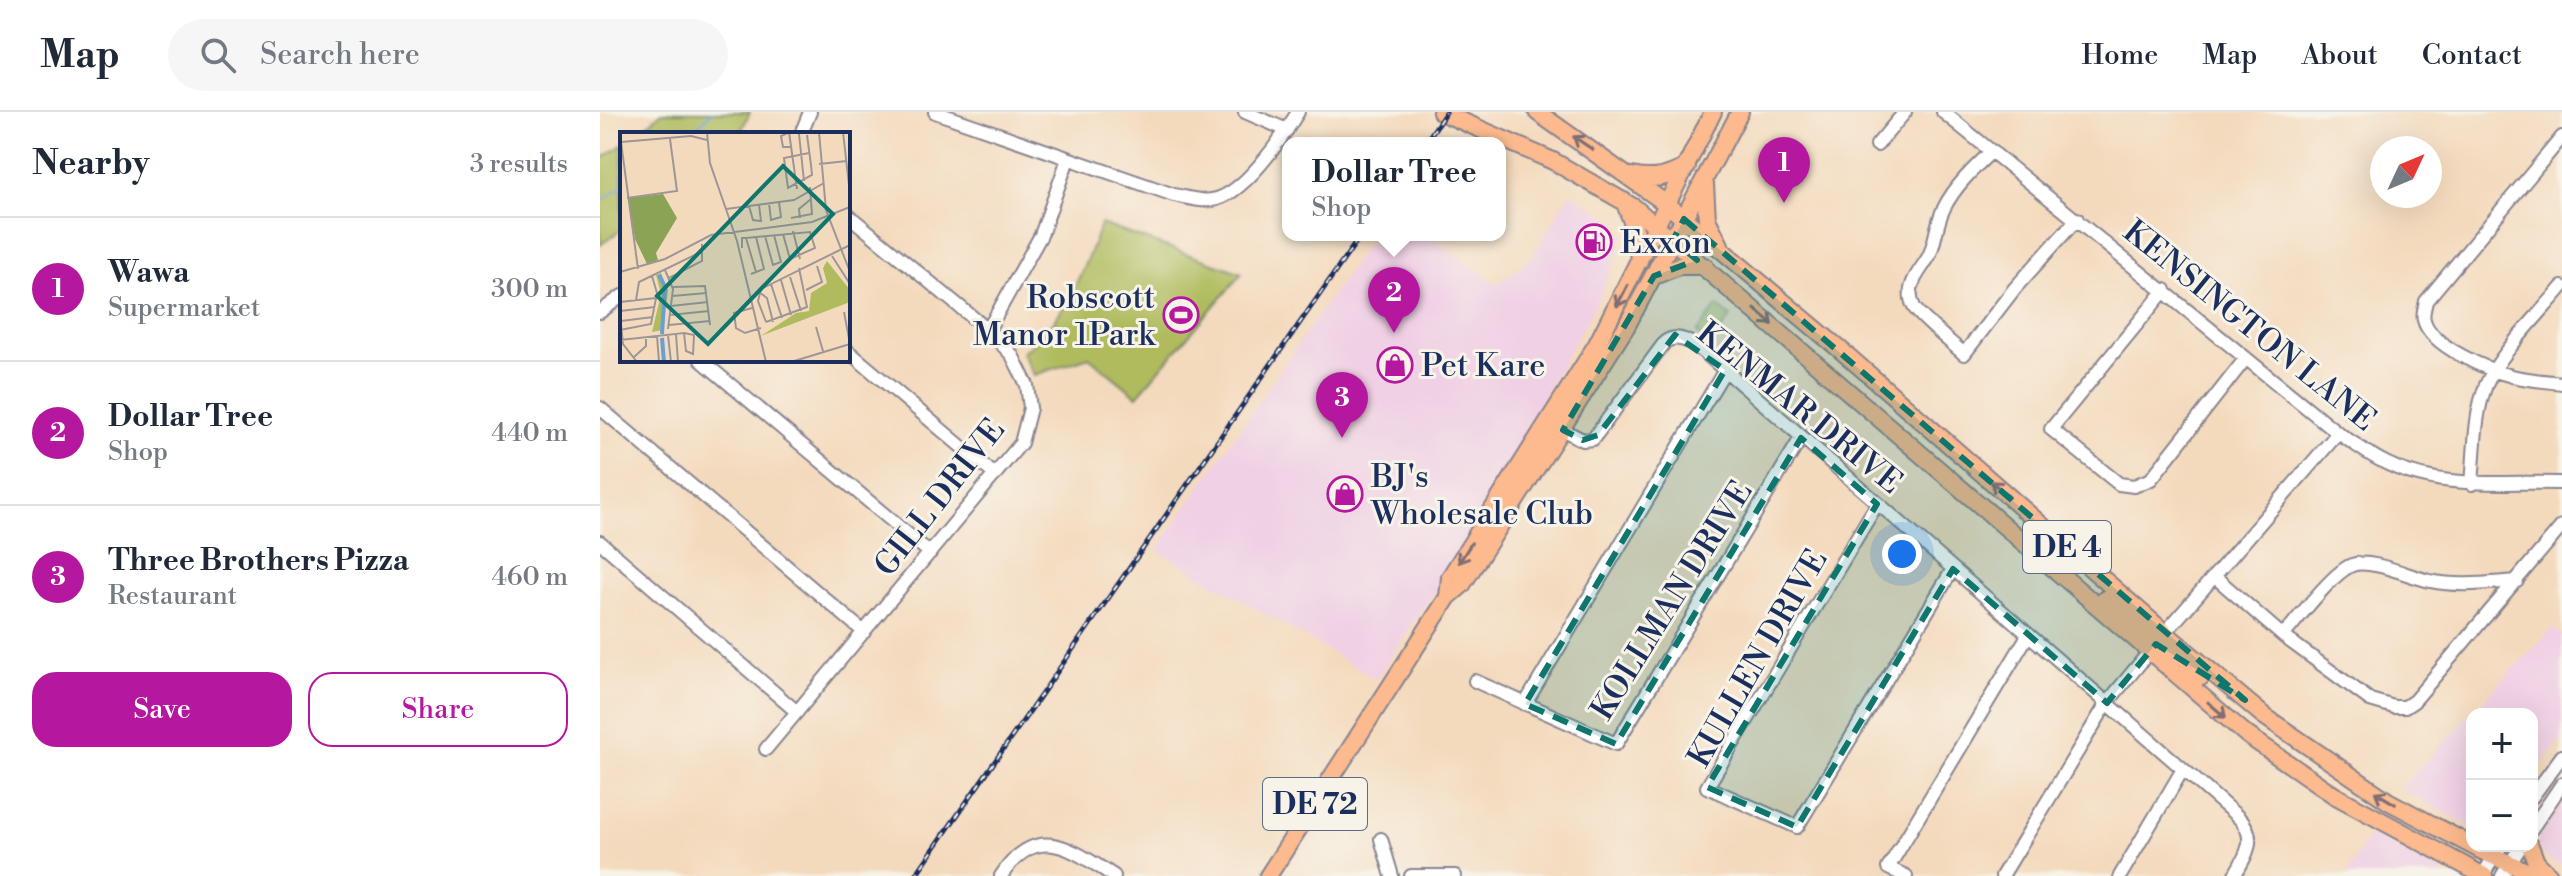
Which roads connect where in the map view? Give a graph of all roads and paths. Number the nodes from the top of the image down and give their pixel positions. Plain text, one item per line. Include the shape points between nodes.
1 (810, 112) edge
2 (935, 112) edge
3 (1245, 112) edge
4 (1298, 112) edge
5 (1441, 112) edge
6 (1537, 112) edge
7 (1713, 112) edge
8 (1740, 112) edge
9 (1905, 112) edge
10 (1943, 112) edge
11 (1287, 130) junction
12 (802, 132) edge
13 (1498, 137) edge
14 (2562, 137) edge
15 (1506, 140) edge
16 (1877, 145) dead end
17 (1992, 151) junction
18 (1068, 159) junction
19 (1687, 167) junction
20 (1629, 176) junction
21 (1706, 178) junction
22 (1624, 201) junction
23 (1668, 205) junction
24 (850, 217) edge
25 (1684, 219) junction
26 (2077, 219) junction
27 (1657, 226) junction
28 (1673, 240) junction
29 (1725, 254) junction
30 (1639, 263) junction
31 (1705, 266) junction
32 (1654, 276) junction
33 (2562, 287) edge
34 (2165, 290) junction
35 (620, 297) edge
36 (600, 312) edge
37 (988, 330) junction
38 (850, 353) edge
39 (2246, 358) junction
40 (703, 362) edge
41 (1725, 370) junction
42 (2494, 370) junction
43 (2562, 383) edge
44 (600, 408) edge
45 (1556, 427) junction
46 (2338, 433) junction
47 (1801, 438) junction
48 (995, 475) junction
49 (2562, 483) edge
50 (2472, 484) junction
51 (1877, 504) junction
52 (2562, 526) edge
53 (600, 542) edge
54 (930, 553) junction
55 (2047, 561) junction
56 (1953, 569) junction
57 (2214, 576) junction
58 (2517, 581) junction
59 (864, 632) junction
60 (2165, 633) junction
61 (2028, 635) junction
62 (2283, 636) junction
63 (2150, 651) junction
64 (1475, 681) dead end
65 (2245, 700) junction
66 (2107, 703) junction
67 (1525, 704) junction
68 (797, 712) junction
69 (766, 749) dead end
70 (2562, 756) edge
71 (2183, 769) junction
72 (2562, 784) edge
73 (2538, 789) edge
74 (2538, 819) edge
75 (2453, 836) junction
76 (2466, 837) edge
77 (1381, 839) dead end
78 (2414, 839) junction
79 (2532, 852) edge
80 (2502, 861) edge
81 (1001, 876) edge
82 (1114, 876) edge
83 (1268, 876) edge
84 (1392, 876) edge
85 (1411, 876) edge
86 (1455, 876) edge
87 (1906, 876) edge
88 (2002, 876) edge
89 (2120, 876) edge
90 (2234, 876) edge
91 (2456, 876) edge
92 (2483, 876) edge
93 (2537, 876) edge
94 (2550, 876) edge

1 - 12 street
2 - 18 street
3 - 11 street
4 - 11 street
5 - 13 main road, DE 4
20 -> 6 main road, DE 4
7 - 19 main road, DE 72
8 - 21 main road, DE 72
9 - 16 street
10 - 17 street, KENSINGTON LANE
11 - 18 street via 1241,185 1211,200 1174,195
14 - 42 street via 2426,301 2423,318 2430,332 2452,350
15 - 22 main road, DE 4
17 - 26 street, KENSINGTON LANE
17 - 26 street via 1945,206 1934,244 1911,290 1914,307 1964,354
18 - 37 street via 1041,235
19 - 20 main road via 1662,179
19 - 23 main road, DE 72
20 - 23 main road, DE 4
21 - 25 main road, DE 72
21 - 29 main road via 1707,219
22 - 27 main road, DE 4
22 - 30 main road via 1636,232
23 - 25 main road, DE 4
23 - 27 main road, DE 72
24 - 37 street, GILL DRIVE
25 - 28 main road, DE 72
25 - 29 main road, DE 4
26 - 34 street, KENSINGTON LANE
27 - 28 main road, DE 4
27 - 30 main road, DE 72
28 - 31 main road, DE 4
28 - 32 main road, DE 72
60 -> 29 main road, DE 4
30 -> 45 main road, DE 72
31 - 32 main road via 1679,266
31 -> 55 main road, DE 4
32 - 45 main road, DE 72
33 - 42 street
34 - 39 street, KENSINGTON LANE
34 - 39 street via 2051,429 2119,484 2142,485
35 - 36 street
37 - 48 street, GILL DRIVE via 1021,370 1030,408 1021,443
38 - 48 street
39 - 46 street, KENSINGTON LANE
40 - 54 street
41 - 45 street, KENMAR DRIVE via 1688,341 1671,337 1593,439 1583,440
41 - 47 street, KENMAR DRIVE
41 - 67 street
42 - 43 street
42 - 50 street via 2479,413
44 - 59 street
45 - 83 main road, DE 72 via 1462,585 1448,597
46 - 50 street, KENSINGTON LANE via 2403,471
46 - 57 street
47 - 51 street, KENMAR DRIVE
47 - 67 street, KOLLMAN DRIVE via 1616,744
48 - 54 street, GILL DRIVE
49 - 50 street, KENSINGTON LANE
51 - 56 street, KENMAR DRIVE
51 - 56 street, KULLEN DRIVE via 1707,787 1797,827
52 - 58 street
53 - 68 street
54 - 59 street, GILL DRIVE
55 - 60 main road via 2148,634
55 - 63 main road, DE 4
56 - 61 street, KENMAR DRIVE
57 - 60 street
57 - 62 street
58 - 62 street via 2472,585 2352,565
58 - 62 street via 2405,707 2370,700
59 - 68 street, GILL DRIVE
60 - 65 main road, DE 4
61 - 66 street, KENMAR DRIVE
61 - 87 street via 1888,868
63 - 65 main road via 2164,649 2222,691
63 - 66 street
63 -> 78 main road, DE 4 via 2247,735 2314,782
64 - 67 street, KOLLMAN DRIVE
75 -> 65 main road, DE 4 via 2340,770
66 - 71 street, KENMAR DRIVE
66 - 88 street
68 - 69 street, GILL DRIVE
70 - 73 street
71 - 89 street
71 - 90 street, KENMAR DRIVE via 2248,830 2250,847
72 - 74 street
75 - 76 main road
75 - 80 main road, DE 4
77 - 84 street
78 - 91 main road
78 - 92 main road, DE 4
79 - 94 main road
80 - 92 street
80 - 93 main road, DE 4
81 - 82 street via 1020,853 1046,843 1066,847
85 - 86 street

